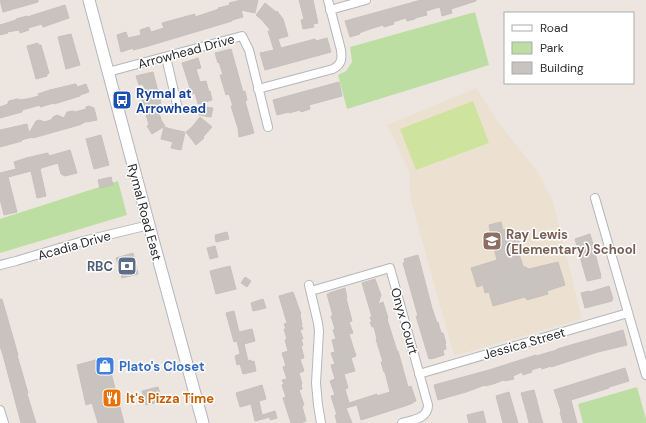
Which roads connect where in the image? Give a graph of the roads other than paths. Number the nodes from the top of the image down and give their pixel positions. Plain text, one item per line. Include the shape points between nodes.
1 (89, 0) edge
2 (328, 0) edge
3 (366, 0) edge
4 (330, 10) junction
5 (166, 57) junction
6 (108, 72) junction
7 (258, 89) junction
8 (178, 109) dead end
9 (268, 127) dead end
10 (595, 198) dead end
11 (148, 225) junction
12 (0, 265) edge
13 (628, 313) junction
14 (419, 374) junction
15 (646, 375) edge
16 (0, 410) edge
17 (4, 423) edge
18 (203, 423) edge
19 (321, 423) edge
20 (402, 423) edge

1 - 6 main road, Rymal Road East
2 - 4 street
3 - 4 street
4 - 7 street via 342,57 338,66
5 - 6 street, Arrowhead Drive
5 - 7 street, Arrowhead Drive via 242,36 249,50
5 - 8 street
6 - 11 main road, Rymal Road East
7 - 9 street, Arrowhead Drive
10 - 13 street
11 - 12 street, Acadia Drive
11 - 18 main road, Rymal Road East
13 - 14 street, Jessica Street
13 - 15 street
14 - 19 street, Onyx Court via 390,268 310,288 319,331 316,383
14 - 20 street, Onyx Court via 428,405 426,414
16 - 17 street

